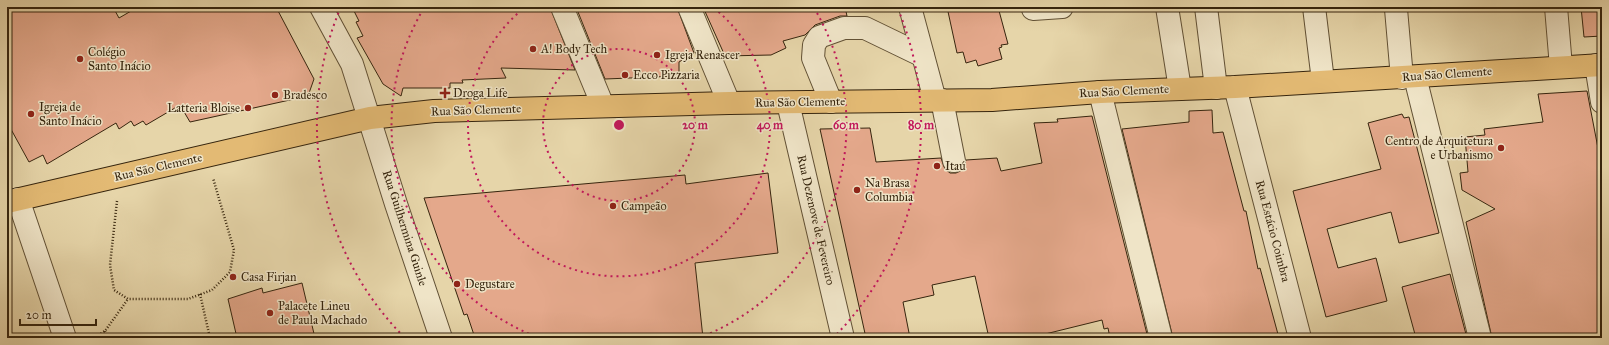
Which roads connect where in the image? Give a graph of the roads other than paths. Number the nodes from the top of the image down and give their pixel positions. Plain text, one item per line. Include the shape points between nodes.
1 (321, 7) edge
2 (562, 7) edge
3 (689, 7) edge
4 (910, 7) edge
5 (1062, 7) edge
6 (1167, 7) edge
7 (1206, 7) edge
8 (1314, 7) edge
9 (1326, 7) edge
10 (1556, 7) edge
11 (1033, 9) dead end
12 (1396, 9) dead end
13 (923, 56) junction
14 (1599, 65) edge
15 (1561, 67) junction
16 (1409, 77) junction
17 (1328, 81) junction
18 (1225, 87) junction
19 (1180, 89) junction
20 (1100, 92) junction
21 (939, 100) junction
22 (831, 102) junction
23 (1602, 102) edge
24 (729, 103) junction
25 (788, 103) junction
26 (603, 106) junction
27 (370, 118) junction
28 (954, 161) dead end
29 (13, 200) edge
30 (65, 338) edge
31 (441, 338) edge
32 (843, 338) edge
33 (1161, 338) edge
34 (1300, 338) edge
35 (1480, 338) edge

1 - 27 street, Rua Guilhermina Guinle via 352,64
2 - 26 street
3 - 24 street
4 - 13 street
5 - 11 street
6 - 19 street
7 - 18 street, Rua Estácio Coimbra
8 - 17 street
9 - 17 street
10 - 15 street
12 - 16 street
13 - 21 street
13 - 22 street via 865,28 844,28 819,36 814,45 812,58
14 - 15 main road, Rua São Clemente
14 - 23 street
15 - 16 main road, Rua São Clemente
16 - 17 main road, Rua São Clemente
16 - 35 street
17 - 18 main road, Rua São Clemente
18 - 19 main road, Rua São Clemente
18 - 34 street, Rua Estácio Coimbra via 1245,124
19 - 20 main road, Rua São Clemente
20 - 21 main road, Rua São Clemente via 992,100
20 - 33 street
21 - 22 main road, Rua São Clemente
21 - 28 street
22 - 25 main road, Rua São Clemente
24 - 25 main road, Rua São Clemente
24 - 26 main road, Rua São Clemente
25 - 32 street, Rua Dezenove de Fevereiro
26 - 27 main road, Rua São Clemente via 434,111
27 - 29 main road, Rua São Clemente
27 - 31 street, Rua Guilhermina Guinle
29 - 30 street

